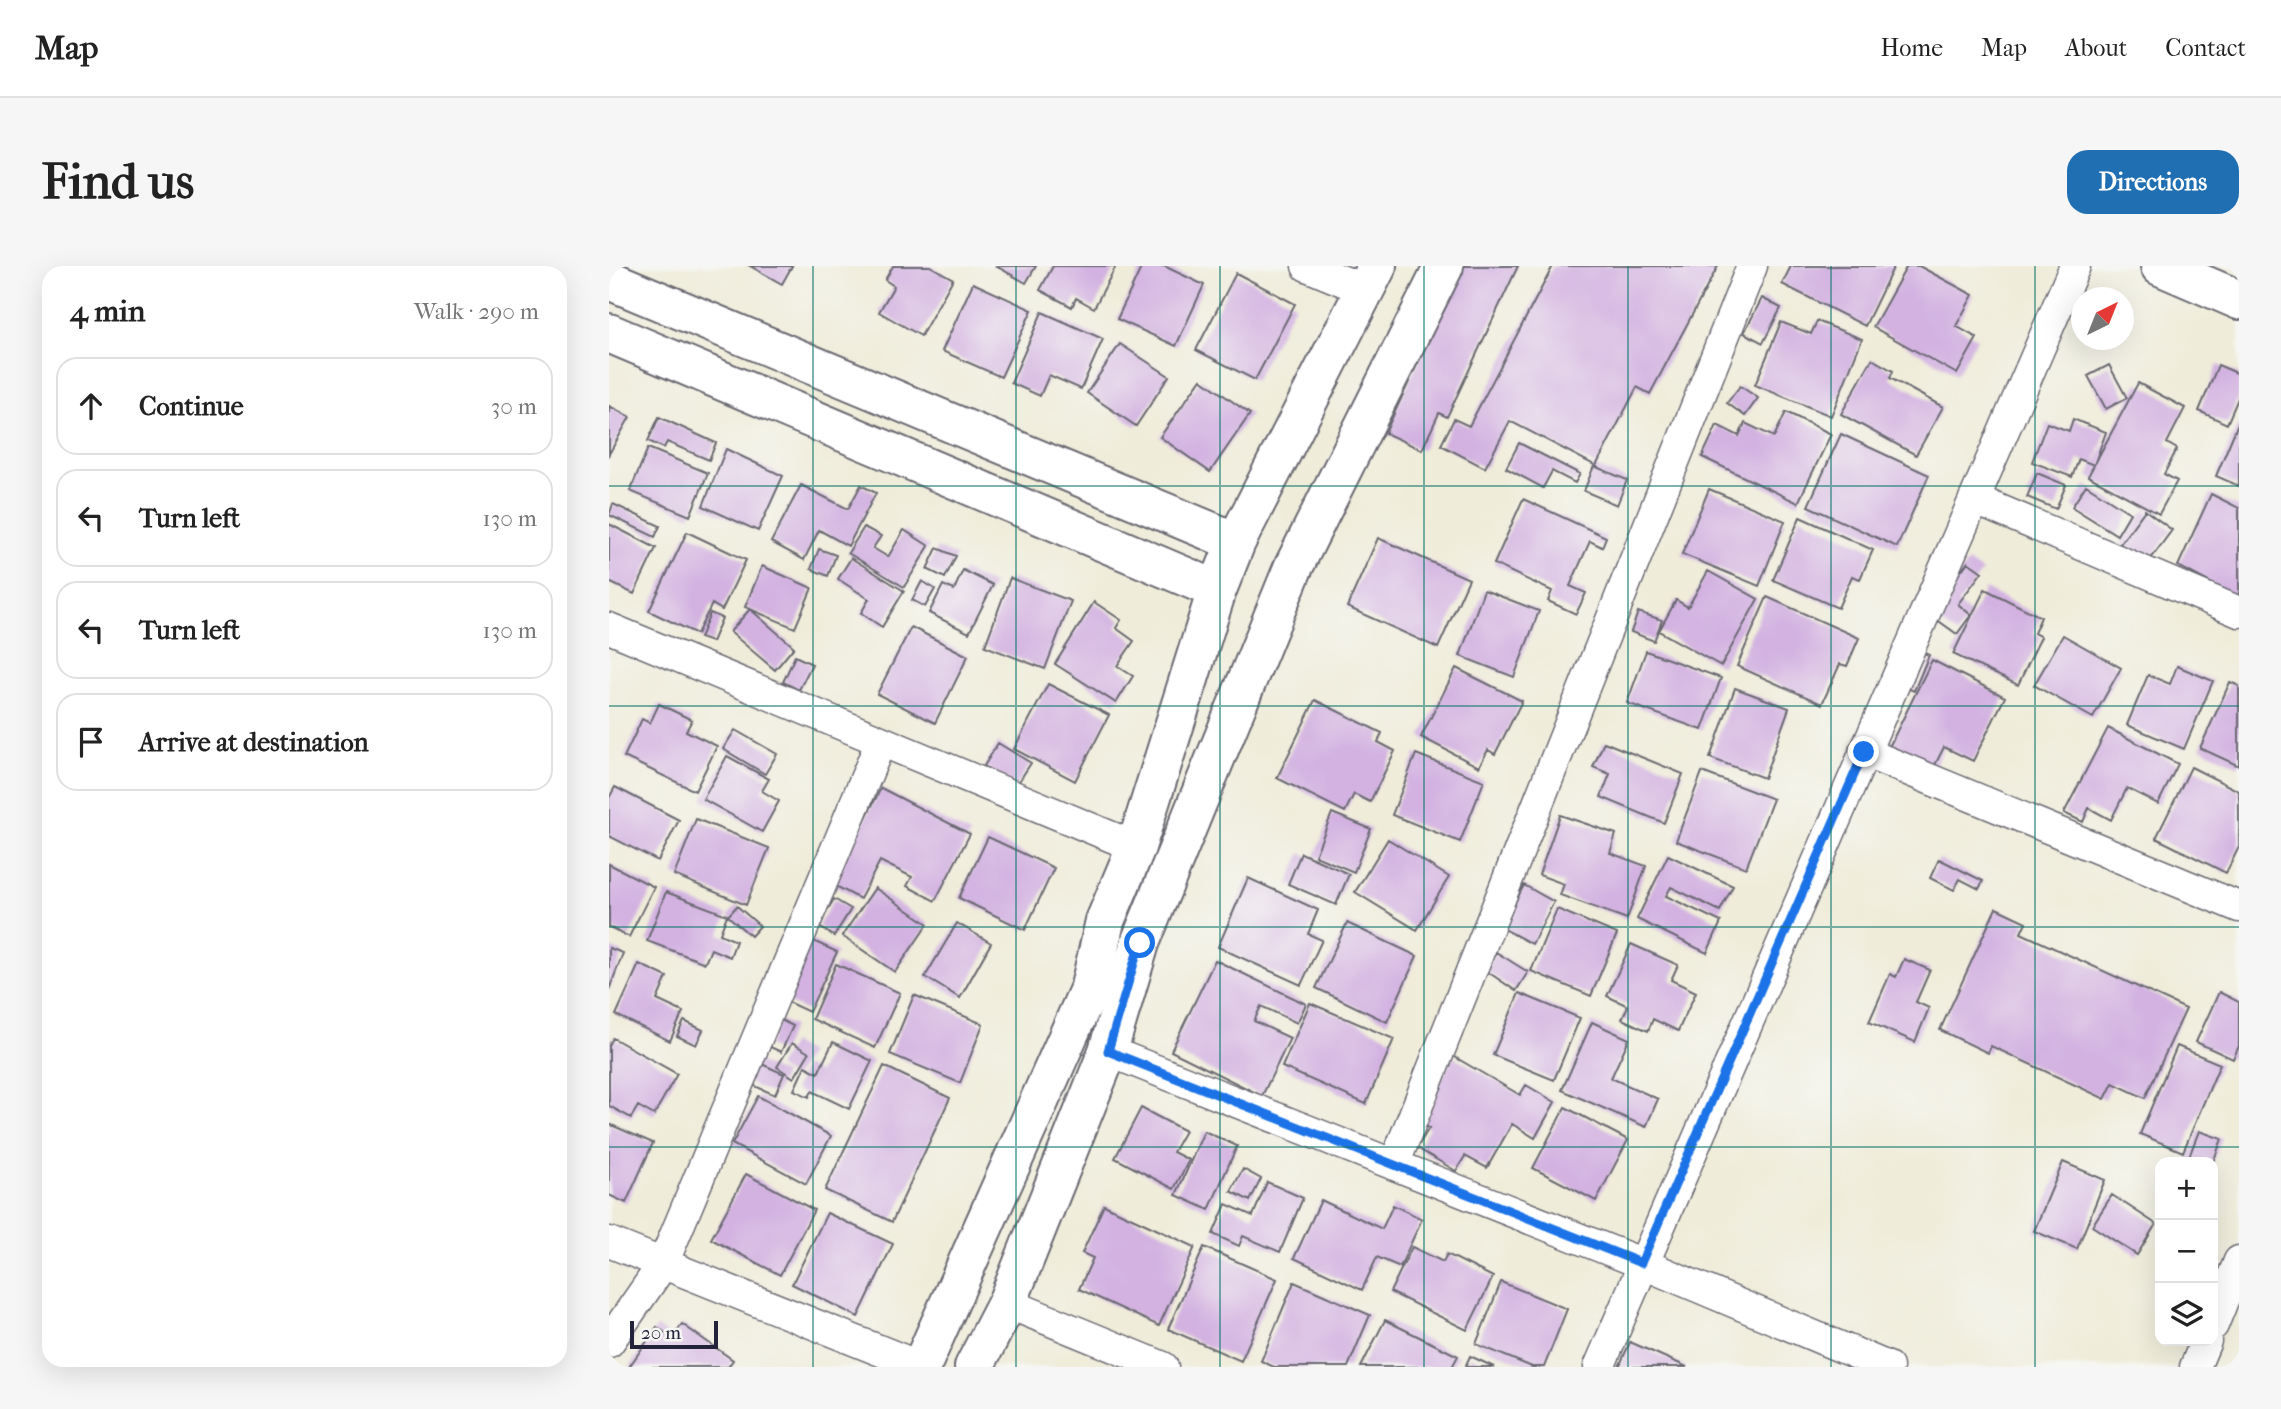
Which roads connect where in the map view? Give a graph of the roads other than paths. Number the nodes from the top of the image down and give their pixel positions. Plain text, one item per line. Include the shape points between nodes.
1 (1307, 266) edge
2 (1444, 266) edge
3 (1752, 266) edge
4 (2075, 266) edge
5 (2159, 266) edge
6 (1372, 279) edge
7 (609, 280) edge
8 (2239, 300) edge
9 (609, 333) edge
10 (1974, 499) junction
11 (1236, 542) junction
12 (1217, 590) junction
13 (2239, 612) edge
14 (611, 635) edge
15 (881, 741) junction
16 (1864, 752) junction
17 (1136, 847) junction
18 (2239, 907) edge
19 (1108, 1051) junction
20 (1394, 1165) junction
21 (609, 1242) edge
22 (2239, 1261) edge
23 (1641, 1263) junction
24 (663, 1264) junction
25 (1007, 1303) junction
26 (2218, 1313) edge
27 (609, 1342) edge
28 (2204, 1346) edge
29 (921, 1367) edge
30 (974, 1367) edge
31 (1163, 1367) edge
32 (1599, 1367) edge
33 (1888, 1367) edge
34 (2196, 1367) edge

1 - 6 street
2 - 19 street via 1293,568 1140,943
3 - 20 street
4 - 10 street
5 - 8 street
6 - 11 street
7 - 11 street
9 - 12 street
10 - 13 street
10 - 16 street
11 - 12 street
12 - 17 street
14 - 15 street
15 - 17 street
15 - 24 street
16 - 18 street
16 - 23 street
17 - 29 street via 1105,921 1090,987
19 - 20 street
19 - 25 street
20 - 23 street
21 - 24 street
22 - 26 street
23 - 32 street
23 - 33 street
24 - 27 street
24 - 29 street
25 - 30 street
25 - 31 street
28 - 34 street

